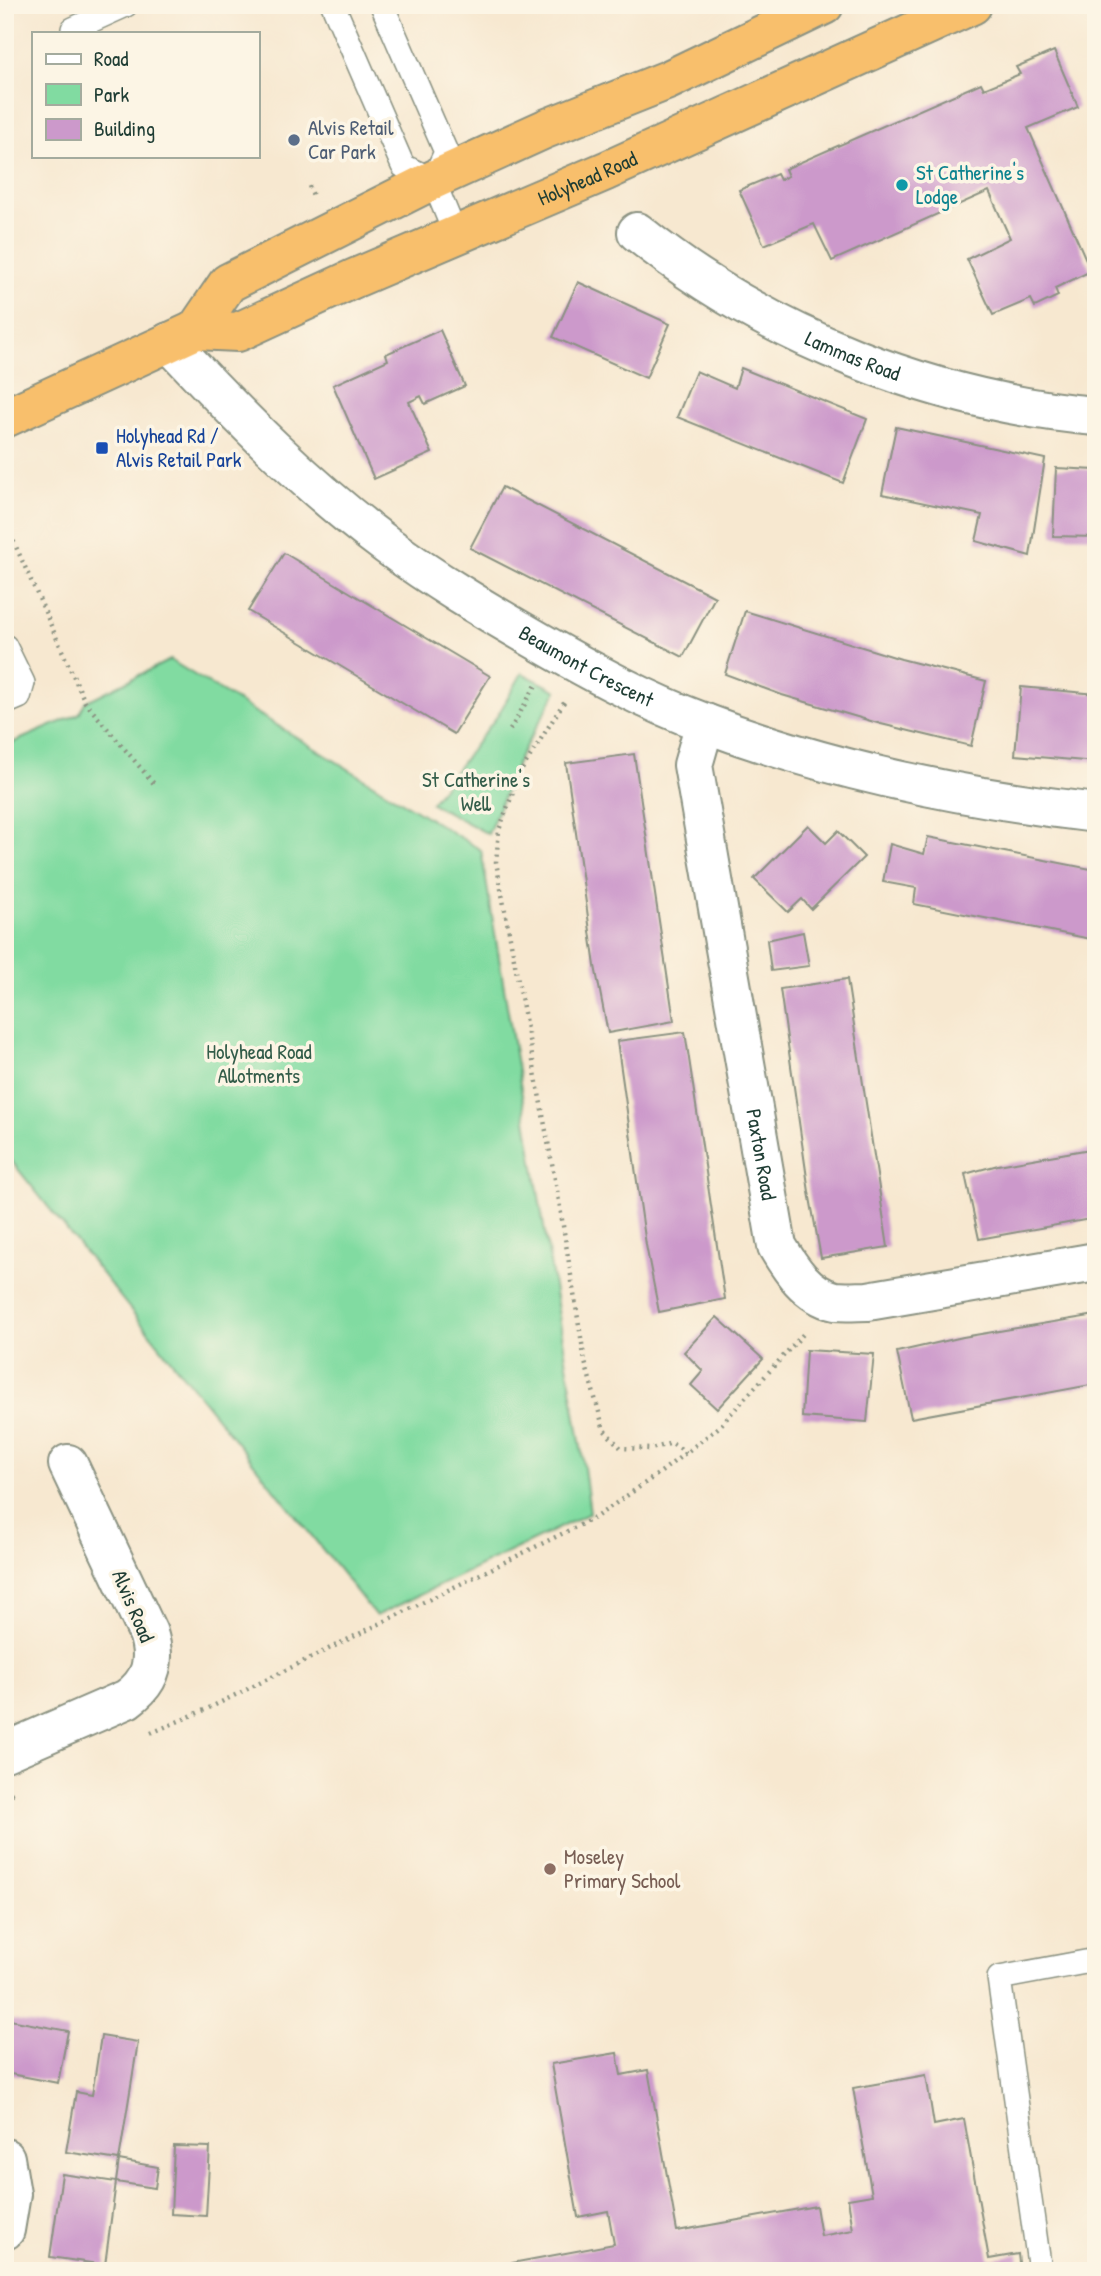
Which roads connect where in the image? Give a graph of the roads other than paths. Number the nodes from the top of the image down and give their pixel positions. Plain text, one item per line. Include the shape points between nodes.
1 (126, 5) edge
2 (333, 5) edge
3 (382, 5) edge
4 (824, 5) edge
5 (972, 5) edge
6 (74, 29) dead end
7 (433, 180) junction
8 (637, 232) dead end
9 (456, 236) junction
10 (182, 336) junction
11 (1096, 416) edge
12 (5, 418) edge
13 (5, 646) edge
14 (5, 703) edge
15 (705, 723) junction
16 (1096, 813) edge
17 (1096, 1262) edge
18 (68, 1465) dead end
19 (5, 1752) edge
20 (1096, 1960) edge
21 (5, 2158) edge
22 (5, 2230) edge
23 (1040, 2271) edge

1 - 6 lane
2 - 7 lane via 403,166
3 - 7 lane via 446,152
4 - 7 highway via 668,80
5 - 9 highway, Holyhead Road
7 - 9 lane
7 - 10 highway via 228,283
8 - 11 street, Lammas Road via 728,297 833,348 955,391
9 - 10 highway, Holyhead Road via 238,332
10 - 12 highway, Holyhead Road
10 - 15 street, Beaumont Crescent via 212,389 290,465 387,546 569,659
13 - 14 lane via 23,683 19,697
15 - 16 street, Beaumont Crescent via 788,751 899,779
15 - 17 street, Paxton Road via 693,765 777,1246 791,1270 810,1288 834,1300 868,1301
18 - 19 street, Alvis Road via 148,1633 151,1670 127,1699
20 - 23 lane via 999,1978
21 - 22 street via 11,2193

